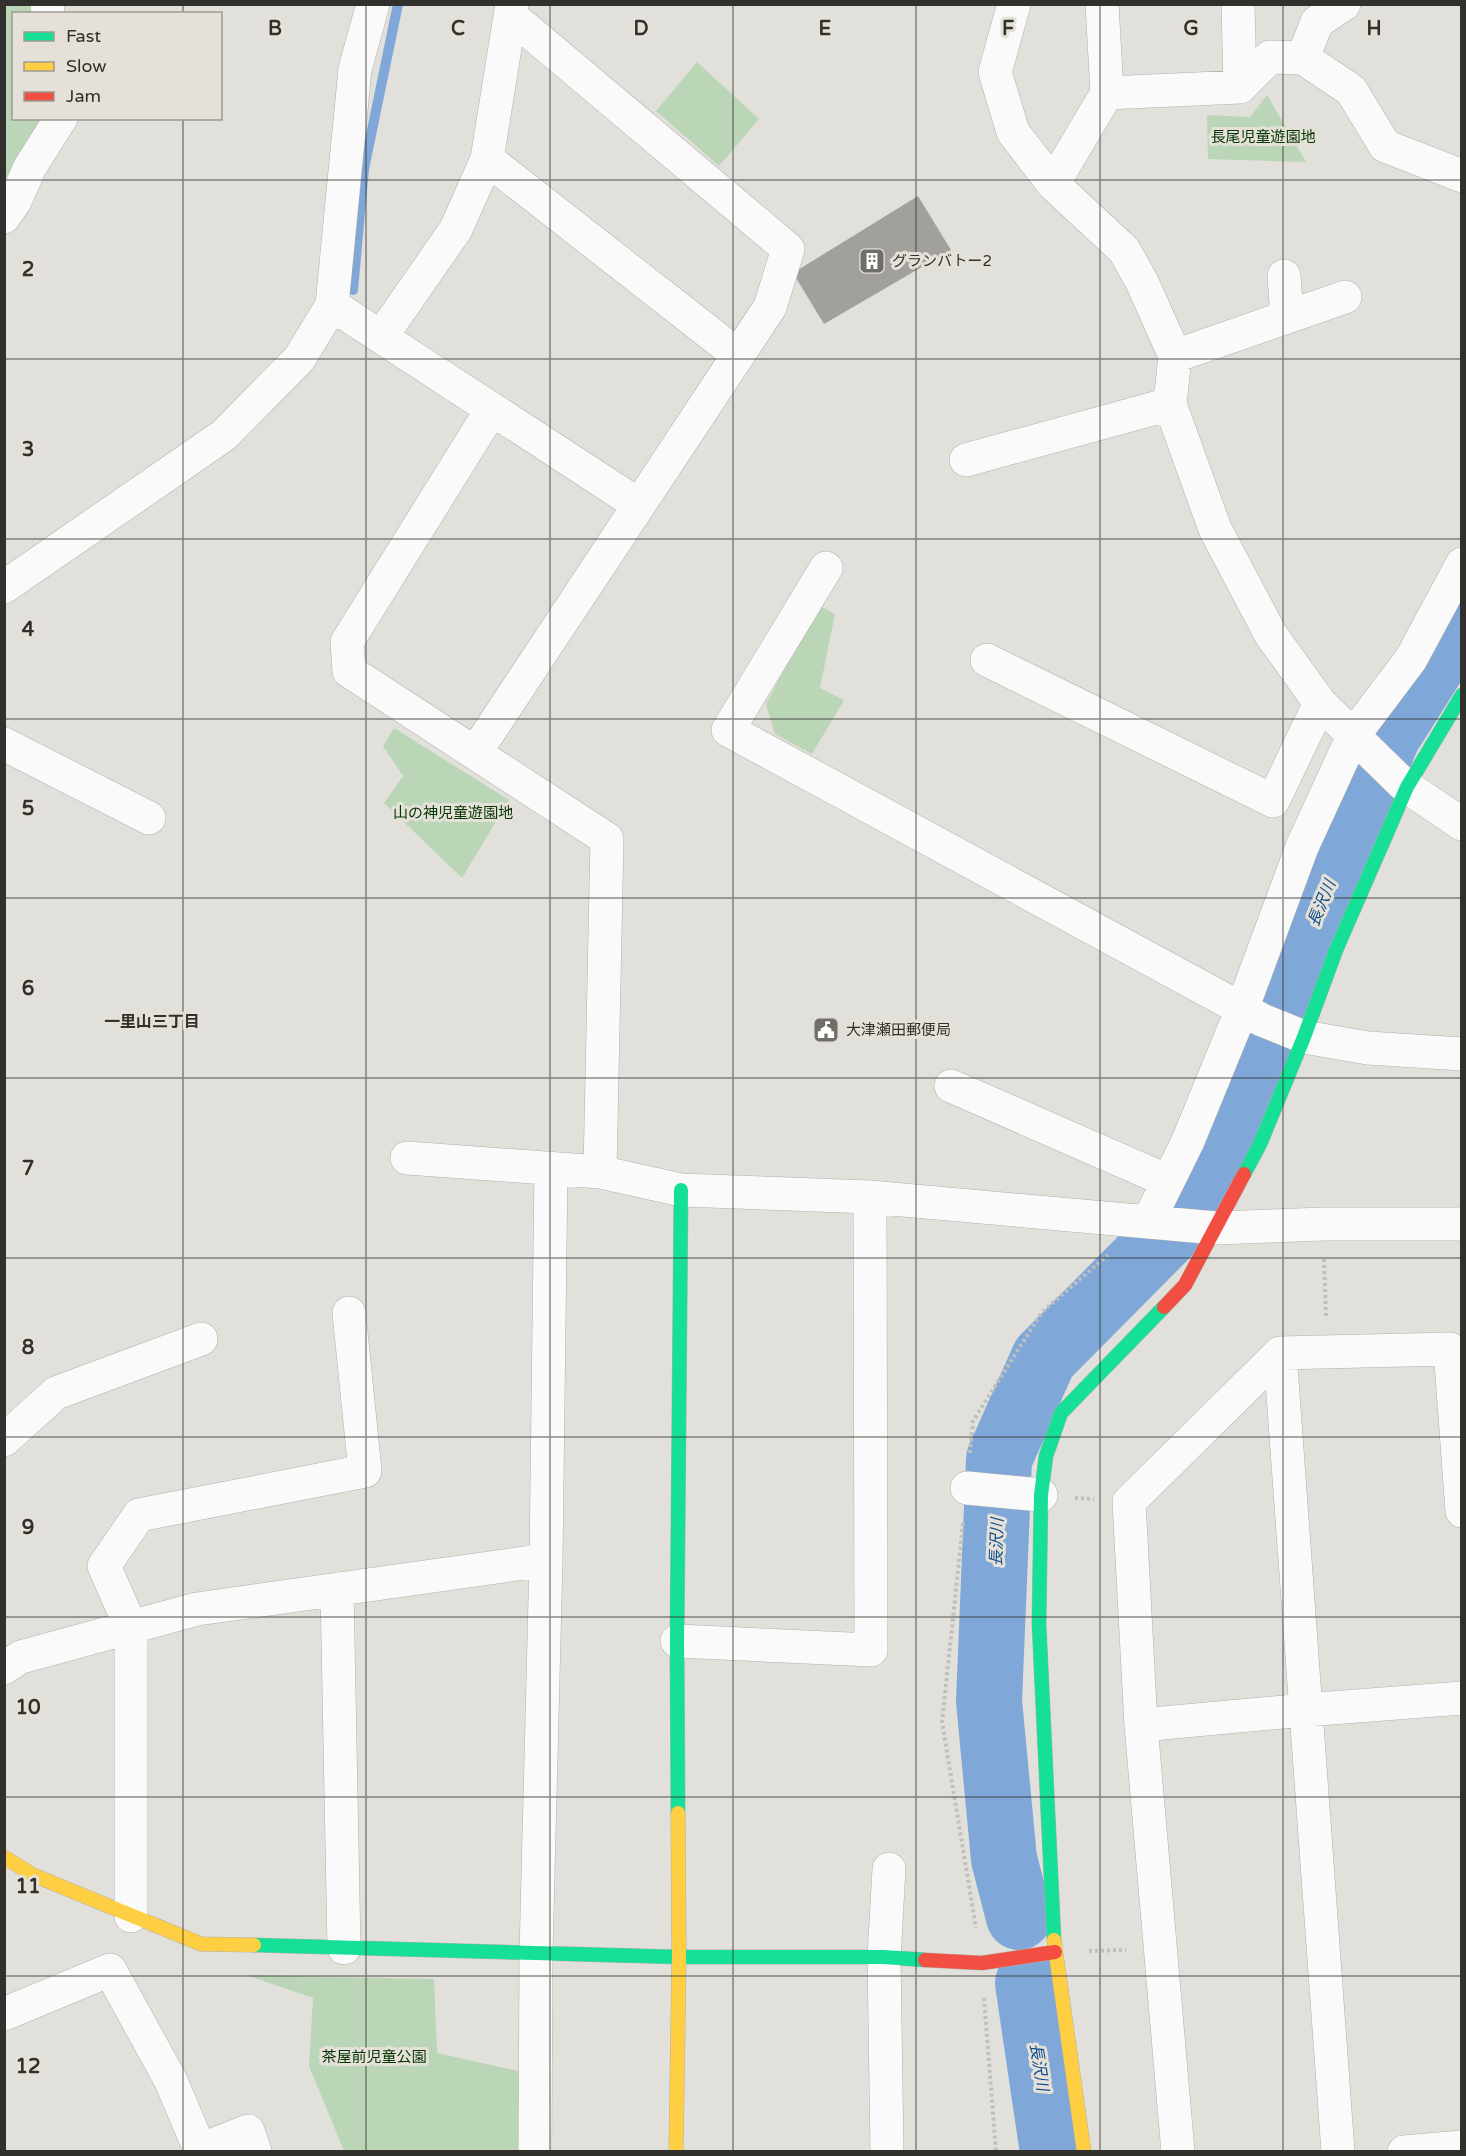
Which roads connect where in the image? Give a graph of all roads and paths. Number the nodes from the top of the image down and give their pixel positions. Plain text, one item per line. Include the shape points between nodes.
1 (373, 4) edge
2 (1014, 4) edge
3 (1102, 4) edge
4 (1238, 4) edge
5 (1344, 4) edge
6 (511, 10) edge
7 (1303, 58) junction
8 (1240, 87) junction
9 (1107, 93) junction
10 (60, 120) edge
11 (488, 159) junction
12 (1461, 176) edge
13 (1053, 184) junction
14 (4, 217) edge
15 (1284, 276) dead end
16 (1345, 297) dead end
17 (332, 306) junction
18 (1287, 317) junction
19 (381, 337) junction
20 (738, 355) junction
21 (1174, 356) junction
22 (1170, 404) junction
23 (492, 409) junction
24 (966, 460) dead end
25 (639, 505) junction
26 (1461, 564) edge
27 (826, 568) dead end
28 (4, 587) edge
29 (987, 660) dead end
30 (1461, 695) edge
31 (1320, 703) junction
32 (1354, 736) junction
33 (4, 744) edge
34 (475, 753) junction
35 (1406, 786) junction
36 (150, 818) dead end
37 (1461, 824) edge
38 (1242, 1009) junction
39 (1304, 1037) junction
40 (1461, 1054) edge
41 (951, 1086) dead end
42 (407, 1158) dead end
43 (551, 1168) junction
44 (600, 1172) junction
45 (1167, 1181) junction
46 (681, 1190) junction
47 (870, 1197) junction
48 (1148, 1222) junction
49 (1323, 1224) junction
50 (1461, 1224) edge
51 (1216, 1228) junction
52 (349, 1313) dead end
53 (201, 1339) dead end
54 (1327, 1351) junction
55 (1280, 1353) junction
56 (4, 1440) edge
57 (968, 1488) junction
58 (1041, 1495) junction
59 (1129, 1502) junction
60 (1461, 1511) edge
61 (546, 1560) junction
62 (337, 1589) junction
63 (131, 1627) junction
64 (677, 1641) junction
65 (4, 1668) edge
66 (1461, 1698) edge
67 (1305, 1710) junction
68 (1142, 1725) junction
69 (4, 1857) edge
70 (889, 1869) dead end
71 (131, 1916) junction
72 (344, 1948) junction
73 (1161, 1949) junction
74 (1055, 1952) junction
75 (536, 1954) junction
76 (679, 1957) junction
77 (884, 1957) junction
78 (982, 1963) junction
79 (4, 2014) edge
80 (1461, 2147) edge
81 (255, 2151) edge
82 (535, 2151) edge
83 (676, 2151) edge
84 (887, 2151) edge
85 (996, 2151) edge
86 (1084, 2151) edge
87 (1178, 2151) edge
88 (1338, 2151) edge
89 (1404, 2151) edge

1 - 17 street via 355,69
2 - 13 street via 995,72 1013,132
3 - 9 street
4 - 8 street
5 - 7 street via 1317,22
6 - 11 street
6 - 20 street via 788,249 770,307
7 - 8 street via 1270,57
7 - 12 street via 1351,90 1385,146
8 - 9 street
9 - 13 street
10 - 14 street
11 - 19 street via 456,229
11 - 20 street
13 - 21 street via 1124,250
15 - 18 street
16 - 18 street
17 - 19 street
17 - 28 street via 299,359 224,435
18 - 21 street
19 - 23 street
20 - 25 street
21 - 22 street
22 - 24 street
22 - 31 street via 1215,529 1271,635
23 - 25 street
23 - 34 street via 347,642 349,671
25 - 34 street
26 - 32 street via 1411,659
27 - 38 street via 728,730
29 - 31 street via 1273,801
30 - 35 street
31 - 32 street
32 - 35 street
32 - 38 street via 1302,847
33 - 36 street
34 - 44 street via 607,839
35 - 37 street
35 - 39 street via 1336,950
38 - 39 street
38 - 45 street via 1188,1141
39 - 40 street via 1368,1048
39 - 51 street via 1260,1144
41 - 45 street
42 - 43 street
43 - 44 street
43 - 61 street
44 - 46 street
45 - 48 street
46 - 47 street
46 - 64 street
47 - 48 street
47 - 64 street via 871,1650
48 - 51 street
48 - 57 path via 1042,1312 973,1422
49 - 50 street
49 - 51 street
49 - 54 path
51 - 58 street via 1185,1285 1061,1413 1046,1456
52 - 63 street via 365,1471 139,1515 104,1566
53 - 56 street via 56,1394
54 - 55 street
54 - 60 street via 1449,1349
55 - 59 street
55 - 67 street
57 - 58 street
57 - 78 path via 942,1722
58 - 59 path
58 - 74 street via 1039,1624
59 - 68 street
61 - 62 street
61 - 75 street
62 - 63 street via 197,1609
62 - 72 street
63 - 65 street via 21,1657
63 - 71 street
64 - 76 street
66 - 67 street
67 - 68 street
67 - 88 street
68 - 73 street
69 - 71 street via 33,1875
70 - 77 street
71 - 72 street via 201,1944
72 - 75 street
73 - 74 path
73 - 87 street
74 - 78 street
74 - 86 street
75 - 76 street
75 - 82 street
76 - 77 street
76 - 83 street
77 - 78 street
77 - 84 street
78 - 85 path
79 - 81 street via 110,1971 171,2081 200,2150 248,2131
80 - 89 street

